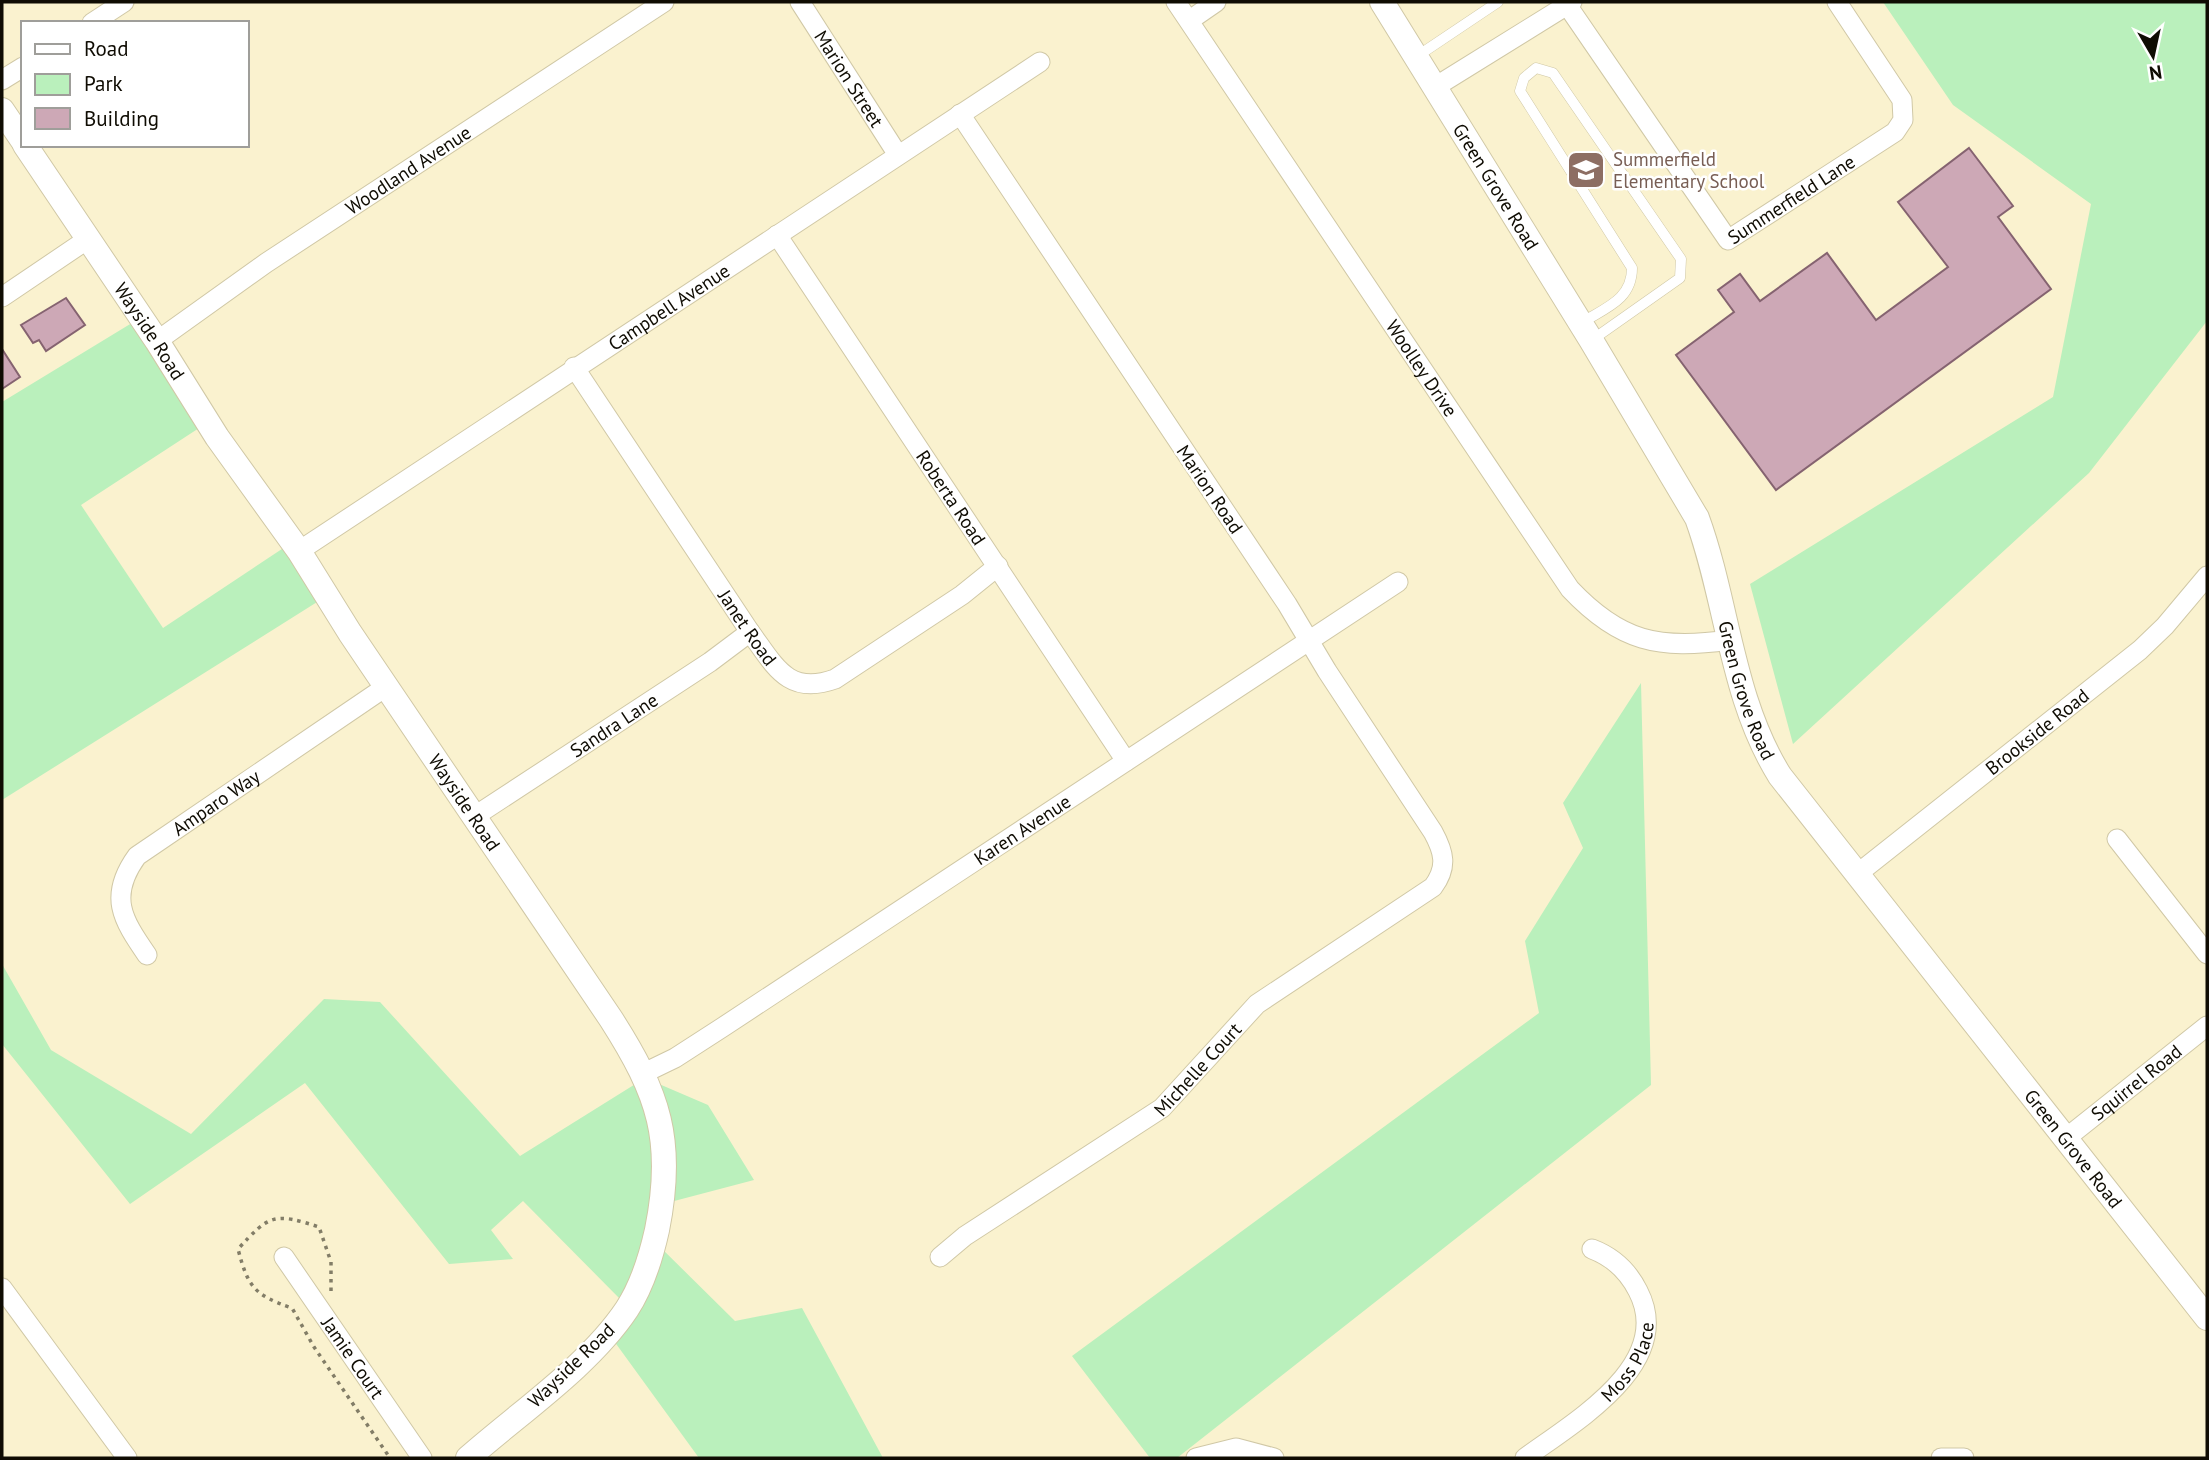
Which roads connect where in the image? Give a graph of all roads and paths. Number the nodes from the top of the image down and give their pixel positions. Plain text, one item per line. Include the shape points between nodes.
1 (124, 2) edge
2 (664, 2) edge
3 (800, 2) edge
4 (1176, 2) edge
5 (1216, 2) edge
6 (1382, 2) edge
7 (1497, 2) edge
8 (1837, 2) edge
9 (1570, 3) edge
10 (1189, 20) junction
11 (95, 21) edge
12 (1416, 57) junction
13 (1040, 62) dead end
14 (21, 68) edge
15 (2, 80) edge
16 (1435, 87) junction
17 (2, 110) edge
18 (960, 114) junction
19 (21, 138) edge
20 (27, 147) edge
21 (898, 155) junction
22 (776, 235) junction
23 (88, 239) junction
24 (2, 297) edge
25 (1586, 332) junction
26 (157, 341) junction
27 (574, 367) junction
28 (299, 551) junction
29 (998, 566) junction
30 (1398, 582) dead end
31 (2205, 585) edge
32 (750, 632) junction
33 (1729, 640) junction
34 (1309, 641) junction
35 (387, 686) junction
36 (1126, 761) junction
37 (475, 816) junction
38 (2117, 839) dead end
39 (1443, 871) joint
40 (1856, 875) junction
41 (2207, 954) edge
42 (147, 956) dead end
43 (2207, 1026) edge
44 (644, 1073) junction
45 (2065, 1139) junction
46 (1591, 1249) dead end
47 (284, 1257) dead end
48 (940, 1257) dead end
49 (4, 1297) edge
50 (2207, 1318) edge
51 (127, 1458) edge
52 (422, 1458) edge
53 (468, 1458) edge
54 (1196, 1458) edge
55 (1274, 1458) edge
56 (1525, 1458) edge
57 (1941, 1458) edge
58 (1964, 1458) edge

1 - 11 street
2 - 26 street, Woodland Avenue via 266,263
3 - 21 street, Marion Street
4 - 10 street, Woolley Drive
5 - 10 street
6 - 12 street, Green Grove Road
7 - 12 lane
8 - 9 street, Summerfield Lane via 1902,100 1903,120 1895,132 1728,240
9 - 16 street, Summerfield Lane
10 - 33 street, Woolley Drive via 1570,589 1611,625 1648,640 1675,646
12 - 16 street, Green Grove Road
13 - 18 street, Campbell Avenue
14 - 15 street
16 - 25 street, Green Grove Road
17 - 19 street, Wayside Road
18 - 21 street, Campbell Avenue
18 - 34 street, Marion Road
20 - 23 street, Wayside Road
21 - 22 street, Campbell Avenue
22 - 27 street, Campbell Avenue
22 - 29 street, Roberta Road
23 - 24 street
23 - 26 street, Wayside Road
25 - 25 lane via 1680,278 1681,259 1553,73 1536,68 1524,78 1520,91 1632,268 1632,284 1626,294
25 - 33 street, Green Grove Road via 1697,518
26 - 28 street, Wayside Road via 217,438
27 - 28 street, Campbell Avenue
27 - 32 street, Janet Road
28 - 35 street, Wayside Road
29 - 32 street, Janet Road via 961,596 819,685 791,681 780,673
29 - 36 street, Roberta Road
30 - 34 street, Karen Avenue
31 - 40 street, Brookside Road via 2140,650
32 - 37 street, Sandra Lane
33 - 40 street, Green Grove Road via 1749,715 1769,759
34 - 36 street, Karen Avenue
34 - 39 street, Marion Road via 1433,832 1442,849
35 - 37 street, Wayside Road
35 - 42 street, Amparo Way via 137,856 122,884 121,906 124,921
36 - 44 street, Karen Avenue via 685,1052
37 - 44 street, Wayside Road
38 - 41 street
39 - 48 street, Michelle Court via 1433,887 1417,899 1256,1004 1161,1108
40 - 45 street, Green Grove Road
43 - 45 street, Squirrel Road
44 - 53 street, Wayside Road via 664,1138 666,1170 654,1243 635,1293 598,1343
45 - 50 street, Green Grove Road
46 - 56 street, Moss Place via 1608,1255 1630,1276 1646,1306 1647,1334 1634,1367 1587,1412
47 - 52 street, Jamie Court
49 - 51 street
54 - 55 street via 1236,1448
57 - 58 street

